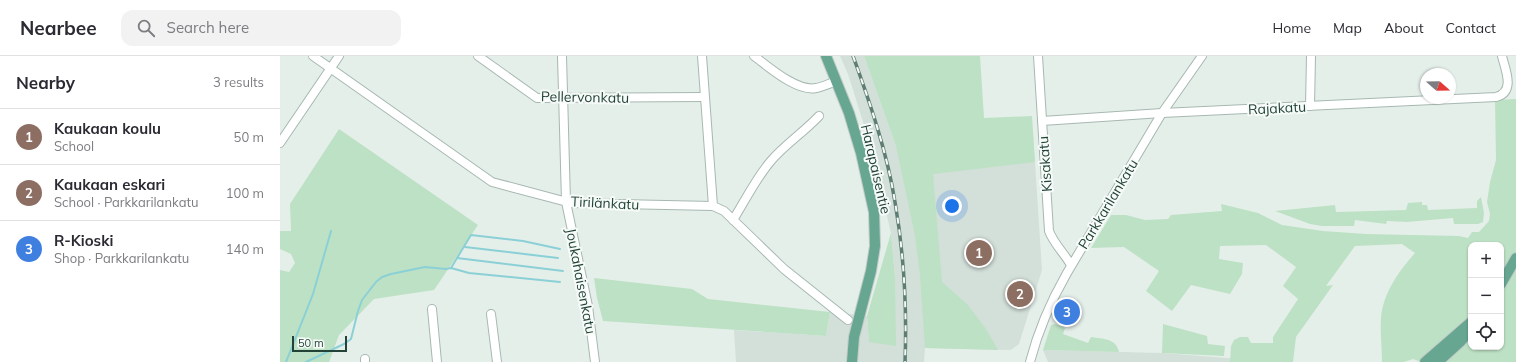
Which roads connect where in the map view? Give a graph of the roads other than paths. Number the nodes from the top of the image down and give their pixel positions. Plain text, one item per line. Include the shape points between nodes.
1 (313, 56) edge
2 (339, 56) edge
3 (478, 56) edge
4 (562, 56) edge
5 (702, 56) edge
6 (754, 56) edge
7 (826, 56) edge
8 (1038, 56) edge
9 (1202, 56) edge
10 (1311, 56) edge
11 (1502, 56) edge
12 (330, 68) junction
13 (837, 81) junction
14 (704, 97) junction
15 (563, 98) junction
16 (1310, 106) junction
17 (1162, 113) junction
18 (819, 116) dead end
19 (1042, 121) junction
20 (280, 143) edge
21 (566, 202) junction
22 (713, 206) junction
23 (733, 220) junction
24 (1516, 258) edge
25 (1071, 265) junction
26 (1504, 279) edge
27 (432, 309) dead end
28 (491, 314) dead end
29 (848, 320) dead end
30 (1468, 325) edge
31 (1468, 333) edge
32 (437, 362) edge
33 (497, 362) edge
34 (595, 362) edge
35 (852, 362) edge
36 (1030, 362) edge
37 (1425, 362) edge
38 (1438, 362) edge

1 - 12 street, Tirilänkatu
2 - 12 street
3 - 15 street, Pellervonkatu via 537,98
4 - 15 street, Joukahaisenkatu
5 - 14 street
6 - 13 street via 780,75 803,87 816,88
7 - 13 main road, Harapaisentie
8 - 19 street, Kisakatu
9 - 17 street, Parkkarilankatu
10 - 16 street
11 - 16 street, Rajakatu via 1508,88 1496,97
12 - 20 street
12 - 21 street, Tirilänkatu via 492,182
13 - 35 main road, Harapaisentie via 861,153 874,212 875,246 854,337
14 - 15 street, Pellervonkatu
14 - 22 street
15 - 21 street, Joukahaisenkatu
16 - 17 street, Rajakatu
17 - 19 street, Rajakatu
17 - 25 street, Parkkarilankatu
18 - 23 street via 785,145 769,163
19 - 25 street, Kisakatu via 1049,231 1053,241
21 - 22 street, Tirilänkatu
21 - 34 street, Joukahaisenkatu via 588,306
22 - 23 street via 724,211
23 - 29 street via 784,269
24 - 26 main road
25 - 36 street, Parkkarilankatu via 1054,297
27 - 32 street
28 - 33 street
30 - 37 main road
31 - 38 main road

